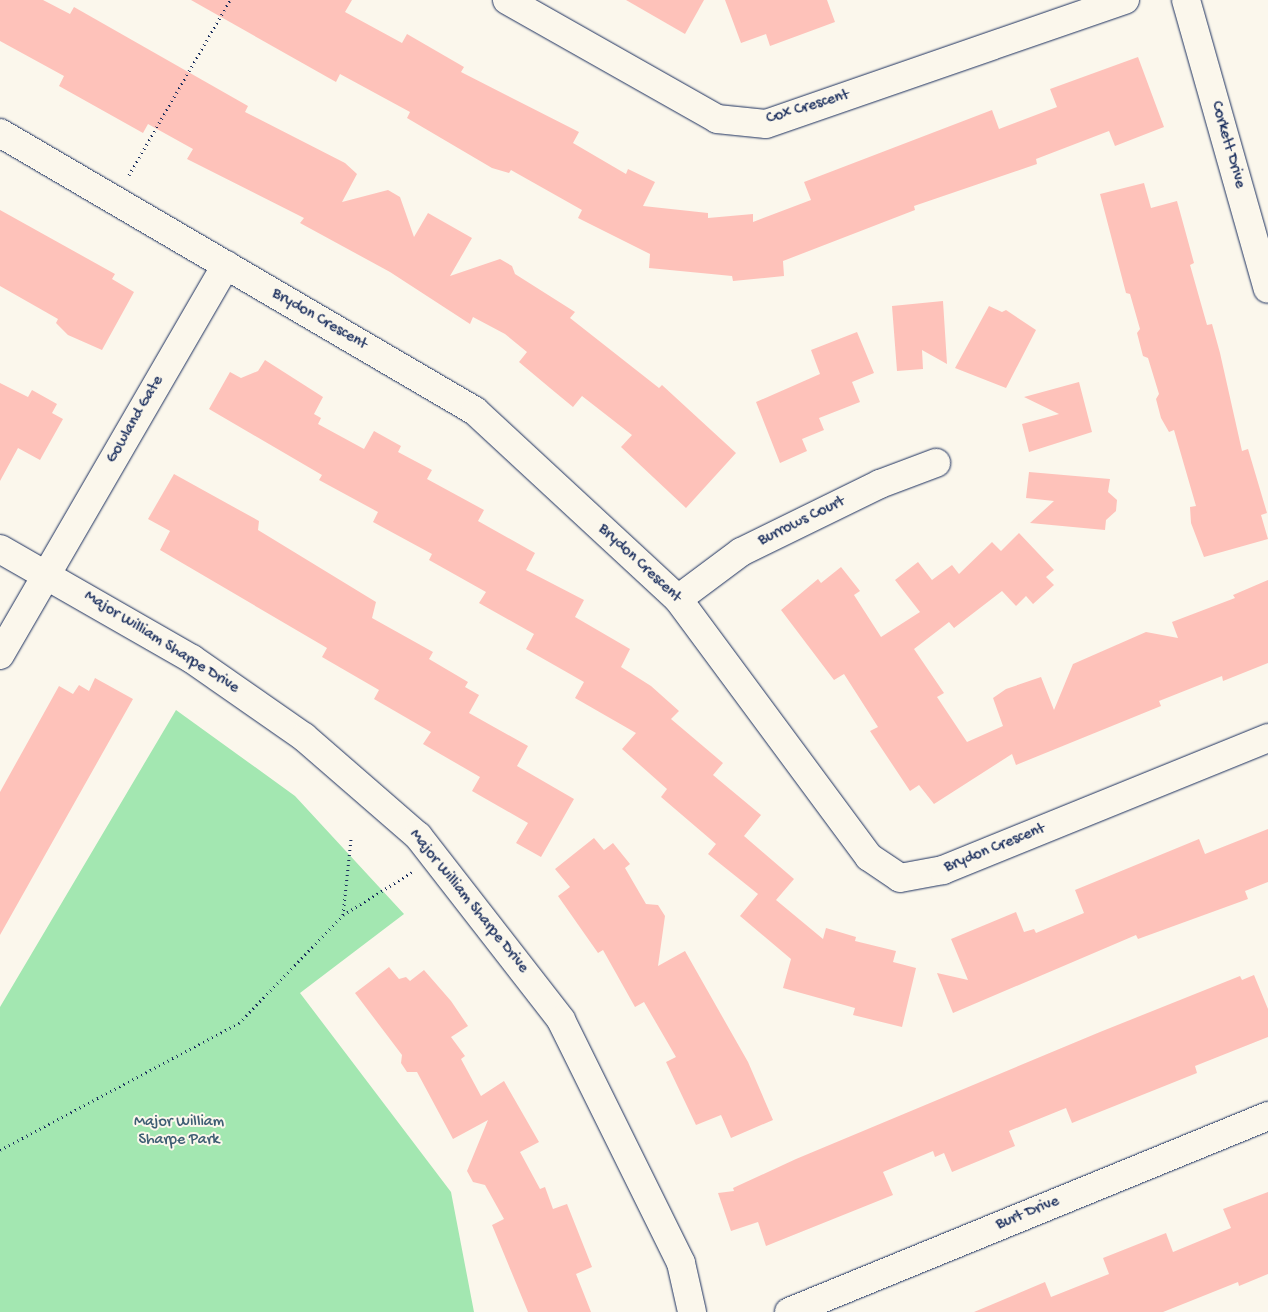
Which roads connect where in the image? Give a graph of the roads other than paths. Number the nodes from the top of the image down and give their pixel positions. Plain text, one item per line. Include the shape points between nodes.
1 (506, 0) edge
2 (1125, 0) edge
3 (1186, 0) edge
4 (0, 133) edge
5 (226, 265) junction
6 (1268, 289) edge
7 (936, 463) dead end
8 (0, 549) edge
9 (47, 575) junction
10 (678, 599) junction
11 (0, 655) edge
12 (1268, 738) edge
13 (1268, 1116) edge
14 (692, 1312) edge
15 (789, 1312) edge

1 - 2 street, Cox Crescent via 717,119 766,124
3 - 6 street, Corkett Drive
4 - 5 street, Brydon Crescent
5 - 9 street, Gowland Gate
5 - 10 street, Brydon Crescent via 475,411
7 - 10 street, Burrows Court via 880,484 741,552
8 - 9 street, Major William Sharpe Drive
9 - 11 street, Gowland Gate
9 - 14 street, Major William Sharpe Drive via 192,660 304,737 418,836 561,1020 681,1263
10 - 12 street, Brydon Crescent via 869,857 900,878 944,870
13 - 15 street, Burt Drive

